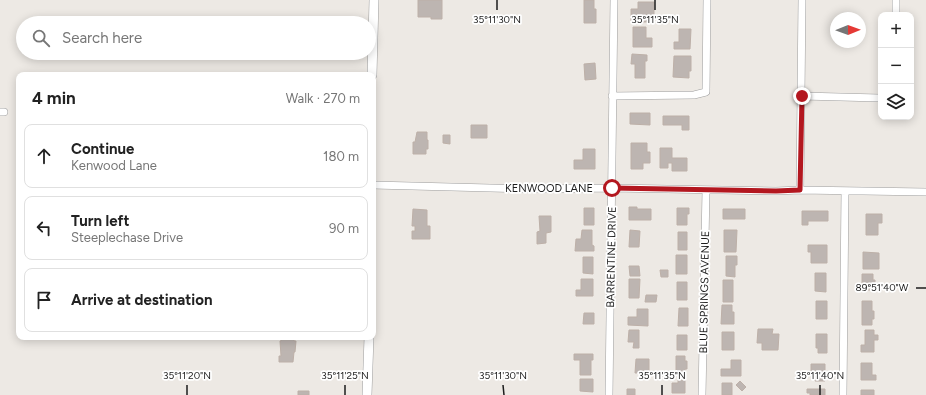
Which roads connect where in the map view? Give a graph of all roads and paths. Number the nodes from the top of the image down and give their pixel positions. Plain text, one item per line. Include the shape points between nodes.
1 (374, 0) edge
2 (614, 0) edge
3 (707, 0) edge
4 (802, 0) edge
5 (896, 0) edge
6 (896, 12) edge
7 (374, 16) edge
8 (372, 60) edge
9 (372, 72) edge
10 (612, 96) junction
11 (802, 96) junction
12 (878, 98) edge
13 (376, 185) edge
14 (612, 188) junction
15 (706, 190) junction
16 (800, 190) junction
17 (845, 191) junction
18 (926, 192) edge
19 (369, 340) edge
20 (368, 395) edge
21 (610, 395) edge
22 (702, 395) edge
23 (843, 395) edge

1 - 7 street
2 - 10 street, BARRENTINE DRIVE
3 - 10 street via 706,92 694,95
4 - 11 street
5 - 6 street
8 - 9 street
10 - 14 street, BARRENTINE DRIVE
11 - 12 street
11 - 16 street
13 - 14 street, KENWOOD LANE via 530,189
14 - 15 street, KENWOOD LANE
14 - 21 street, BARRENTINE DRIVE
15 - 16 street, KENWOOD LANE
15 - 22 street, BLUE SPRINGS AVENUE
16 - 17 street, KENWOOD LANE
17 - 18 street, KENWOOD LANE
17 - 23 street
19 - 20 street

